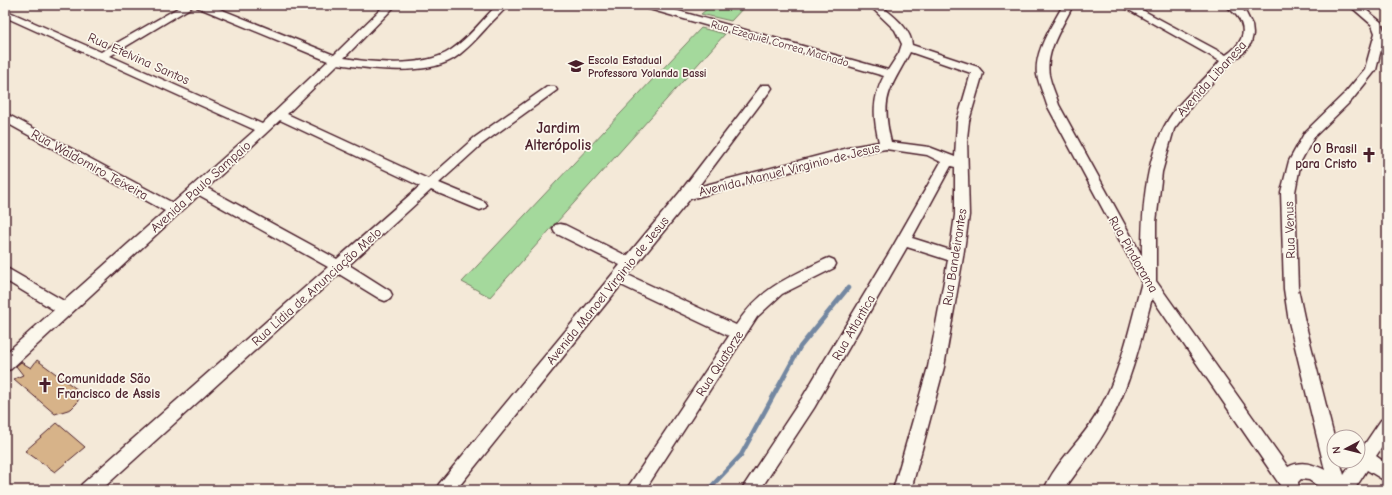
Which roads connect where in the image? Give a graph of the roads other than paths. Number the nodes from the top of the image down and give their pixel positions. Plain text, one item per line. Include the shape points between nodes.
1 (190, 5) edge
2 (201, 5) edge
3 (228, 5) edge
4 (392, 5) edge
5 (503, 5) edge
6 (646, 5) edge
7 (874, 5) edge
8 (1068, 5) edge
9 (1125, 5) edge
10 (1231, 5) edge
11 (1354, 5) edge
12 (5, 12) edge
13 (219, 13) junction
14 (1382, 24) edge
15 (907, 47) junction
16 (102, 56) junction
17 (336, 60) junction
18 (1226, 60) junction
19 (890, 74) junction
20 (766, 88) dead end
21 (551, 90) dead end
22 (279, 114) junction
23 (5, 117) edge
24 (262, 129) junction
25 (886, 144) junction
26 (955, 163) junction
27 (428, 184) junction
28 (198, 189) junction
29 (685, 195) junction
30 (480, 205) dead end
31 (174, 210) junction
32 (560, 229) dead end
33 (903, 240) junction
34 (956, 257) junction
35 (629, 263) junction
36 (829, 264) dead end
37 (338, 266) junction
38 (5, 273) edge
39 (618, 277) junction
40 (1149, 282) junction
41 (384, 295) dead end
42 (64, 309) junction
43 (738, 333) junction
44 (5, 364) edge
45 (1387, 425) edge
46 (1366, 456) edge
47 (1366, 459) edge
48 (1358, 469) edge
49 (1387, 474) edge
50 (1289, 487) edge
51 (88, 490) edge
52 (445, 490) edge
53 (635, 490) edge
54 (750, 490) edge
55 (902, 490) edge
56 (1053, 490) edge
57 (1338, 490) edge
58 (1344, 490) edge

1 - 16 street
2 - 13 street
3 - 13 street
4 - 17 street, Avenida Paulo Sampaio
5 - 17 street via 455,52 440,61 373,65
6 - 19 street, Rua Ezequiel Correa Machado
7 - 15 street via 899,28 906,37
8 - 40 street, Rua Pindorama via 1045,53 1042,74 1053,105
9 - 18 street
10 - 18 street, Avenida Libanesa via 1242,15 1248,34 1246,43
11 - 14 street, Rua Venus
12 - 16 street, Rua Etelvina Santos
13 - 17 street
14 - 57 street, Rua Venus via 1370,70 1348,97 1309,135 1295,161 1288,192 1292,296
15 - 19 street
15 - 26 street, Rua Bandeirantes via 977,73 963,121
16 - 24 street, Rua Etelvina Santos
17 - 22 street, Avenida Paulo Sampaio
18 - 40 street, Avenida Libanesa via 1178,113 1164,140 1156,172 1149,222
19 - 25 street via 878,106
20 - 29 street, Avenida Manoel Virginio de Jesus
21 - 27 street, Rua Lídia de Anunciação Melo via 502,122
22 - 24 street, Avenida Paulo Sampaio
22 - 27 street
23 - 31 street, Rua Waldomiro Teixeira
24 - 28 street, Avenida Paulo Sampaio
25 - 26 street, Avenida Manuel Virginio de Jesus via 929,151
25 - 29 street, Avenida Manuel Virginio de Jesus
26 - 33 street, Rua Atlantica
26 - 34 street, Rua Bandeirantes via 962,215
27 - 30 street
27 - 37 street, Rua Lídia de Anunciação Melo
28 - 31 street, Avenida Paulo Sampaio
28 - 37 street
29 - 35 street, Avenida Manoel Virginio de Jesus
31 - 42 street, Avenida Paulo Sampaio
32 - 35 street
33 - 34 street
33 - 54 street, Rua Atlantica via 808,403
34 - 55 street, Rua Bandeirantes via 936,367
35 - 39 street, Avenida Manoel Virginio de Jesus
36 - 43 street, Rua Quatorze via 777,290 752,313
37 - 41 street
37 - 51 street, Rua Lídia de Anunciação Melo
38 - 42 street
39 - 43 street
39 - 52 street, Avenida Manoel Virginio de Jesus
40 - 50 street, Rua Pindorama
40 - 56 street, Avenida Libanesa via 1118,388 1104,418
42 - 44 street, Avenida Paulo Sampaio
43 - 53 street, Rua Quatorze
45 - 46 street
47 - 49 street
48 - 58 street
50 - 57 street via 1292,475 1306,471 1324,478

